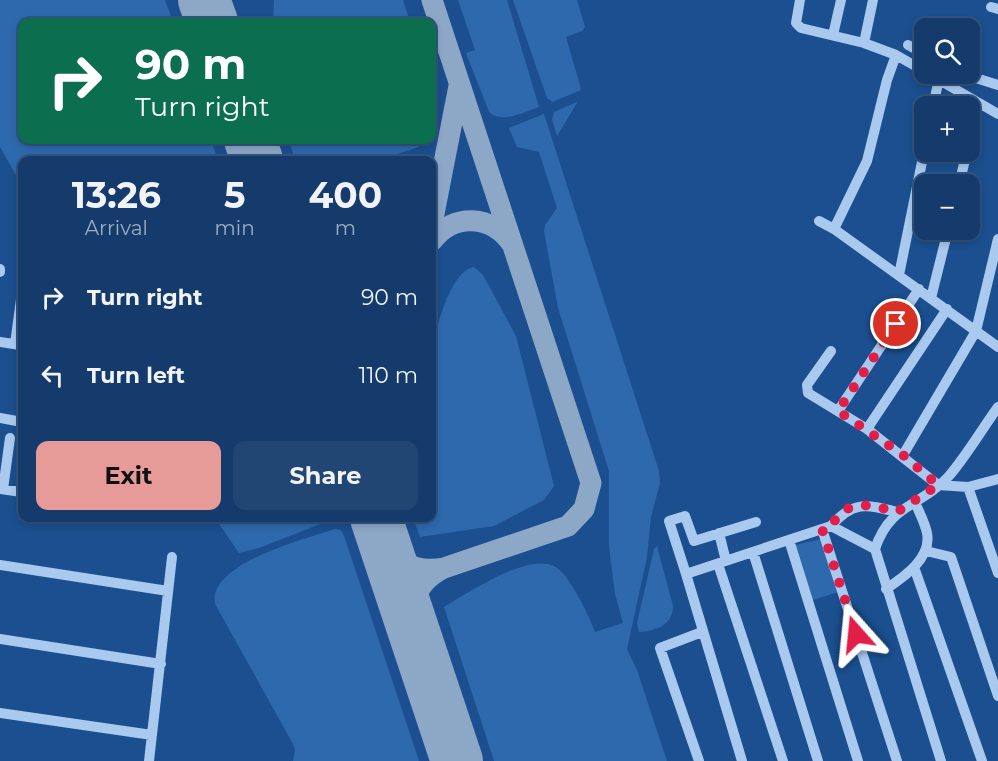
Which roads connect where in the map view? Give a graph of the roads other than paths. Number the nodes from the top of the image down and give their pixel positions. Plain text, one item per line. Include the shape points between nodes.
1 (800, 0) edge
2 (841, 0) edge
3 (873, 0) edge
4 (833, 35) junction
5 (864, 43) junction
6 (908, 45) dead end
7 (914, 48) edge
8 (896, 55) junction
9 (914, 65) edge
10 (980, 80) edge
11 (947, 84) edge
12 (998, 86) edge
13 (967, 96) edge
14 (980, 104) edge
15 (998, 114) edge
16 (922, 162) edge
17 (819, 221) dead end
18 (834, 229) junction
19 (998, 238) edge
20 (946, 240) edge
21 (899, 275) junction
22 (919, 289) junction
23 (931, 298) junction
24 (947, 309) junction
25 (976, 331) junction
26 (0, 342) edge
27 (18, 344) edge
28 (998, 347) edge
29 (831, 351) dead end
30 (998, 407) edge
31 (838, 411) junction
32 (0, 418) edge
33 (18, 421) edge
34 (867, 429) junction
35 (10, 438) dead end
36 (903, 455) junction
37 (998, 479) edge
38 (938, 485) junction
39 (968, 487) junction
40 (1, 489) edge
41 (18, 491) edge
42 (915, 502) junction
43 (897, 512) junction
44 (756, 522) dead end
45 (826, 528) junction
46 (718, 533) junction
47 (789, 540) junction
48 (875, 549) junction
49 (926, 550) junction
50 (753, 552) junction
51 (172, 557) dead end
52 (722, 562) junction
53 (0, 565) edge
54 (915, 567) junction
55 (998, 573) edge
56 (686, 574) junction
57 (886, 589) junction
58 (168, 591) junction
59 (702, 632) junction
60 (0, 639) edge
61 (161, 664) junction
62 (998, 696) edge
63 (0, 713) edge
64 (152, 735) junction
65 (148, 761) edge
66 (699, 761) edge
67 (742, 761) edge
68 (783, 761) edge
69 (818, 761) edge
70 (858, 761) edge
71 (897, 761) edge
72 (941, 761) edge
73 (982, 761) edge

1 - 4 street via 796,24
2 - 4 street
3 - 5 street
4 - 5 street
5 - 8 street
6 - 7 street
8 - 9 street
8 - 18 street via 886,80 867,161
10 - 12 street
11 - 13 street
14 - 15 street
16 - 21 street
17 - 18 street
18 - 21 street
19 - 25 street
20 - 23 street
21 - 22 street
22 - 23 street
22 - 31 street
23 - 24 street
24 - 25 street
24 - 34 street
25 - 28 street
25 - 36 street
26 - 27 street
29 - 31 street via 806,389
30 - 38 street via 949,476
31 - 34 street
32 - 33 street
34 - 36 street
35 - 40 street
36 - 38 street
37 - 39 street
38 - 39 street
38 - 42 street
39 - 55 street
40 - 41 street
42 - 43 street
42 - 49 street via 928,534
43 - 45 street via 859,506 846,510
43 - 48 street via 881,532
44 - 46 street
45 - 47 street
45 - 48 street
45 - 71 street
46 - 52 street
46 - 56 street via 694,541 685,516 669,521
47 - 50 street
47 - 70 street
48 - 57 street
49 - 54 street
49 - 62 street via 951,557
50 - 52 street
50 - 69 street
51 - 58 street
52 - 56 street
52 - 68 street
53 - 58 street
54 - 57 street
54 - 73 street
56 - 59 street
57 - 72 street
58 - 61 street
59 - 66 street via 660,648
59 - 67 street
60 - 61 street
61 - 64 street
63 - 64 street
64 - 65 street

